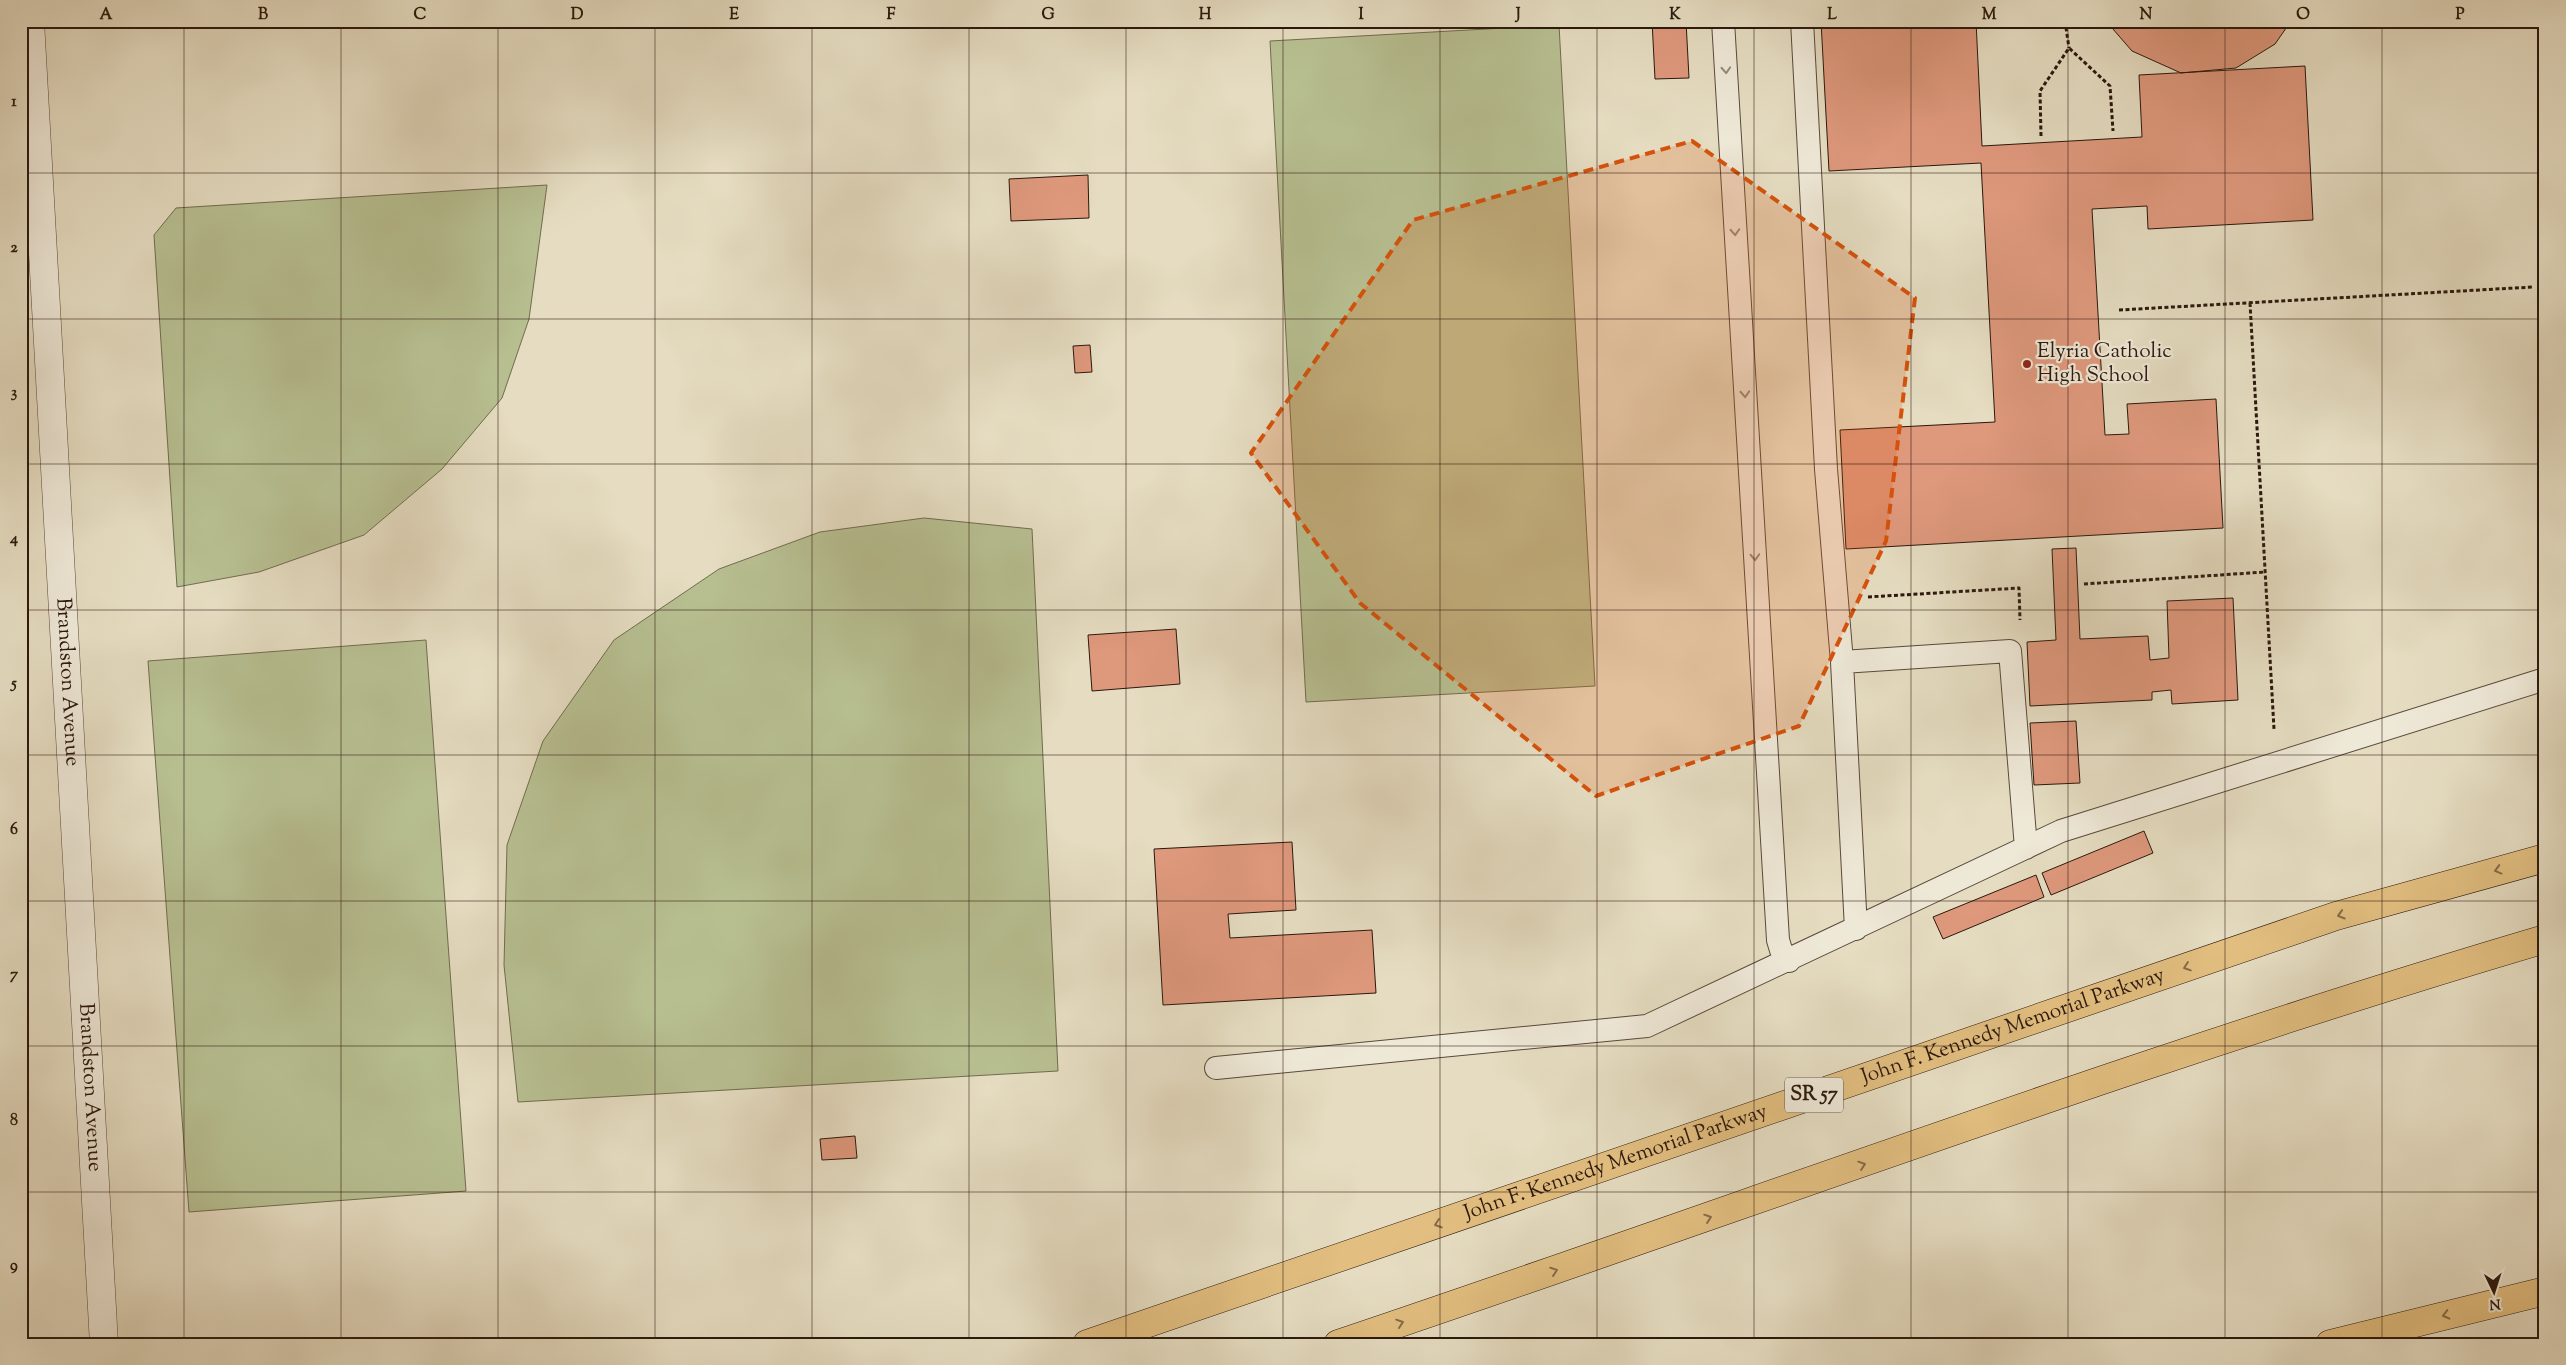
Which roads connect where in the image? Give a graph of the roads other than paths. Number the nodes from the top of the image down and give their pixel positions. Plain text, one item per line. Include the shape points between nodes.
1 (30, 21) edge
2 (1723, 21) edge
3 (1802, 21) edge
4 (1842, 662) junction
5 (2545, 679) edge
6 (2026, 848) junction
7 (2545, 858) edge
8 (1856, 929) junction
9 (2545, 939) edge
10 (1789, 961) junction
11 (1216, 1068) dead end
12 (2545, 1291) edge
13 (104, 1344) edge
14 (1087, 1344) edge
15 (1338, 1344) edge
16 (2330, 1344) edge

1 - 13 street, Brandston Avenue
2 -> 10 lane via 1778,940
3 - 4 lane via 1826,459
4 - 6 lane via 2010,651
4 - 8 lane
5 - 6 lane via 2061,832
6 - 8 lane
7 -> 14 highway, John F. Kennedy Memorial Parkway / SR 57 via 2336,916
8 - 10 lane
15 -> 9 highway via 2102,1081
10 - 11 lane via 1647,1026
12 -> 16 highway

